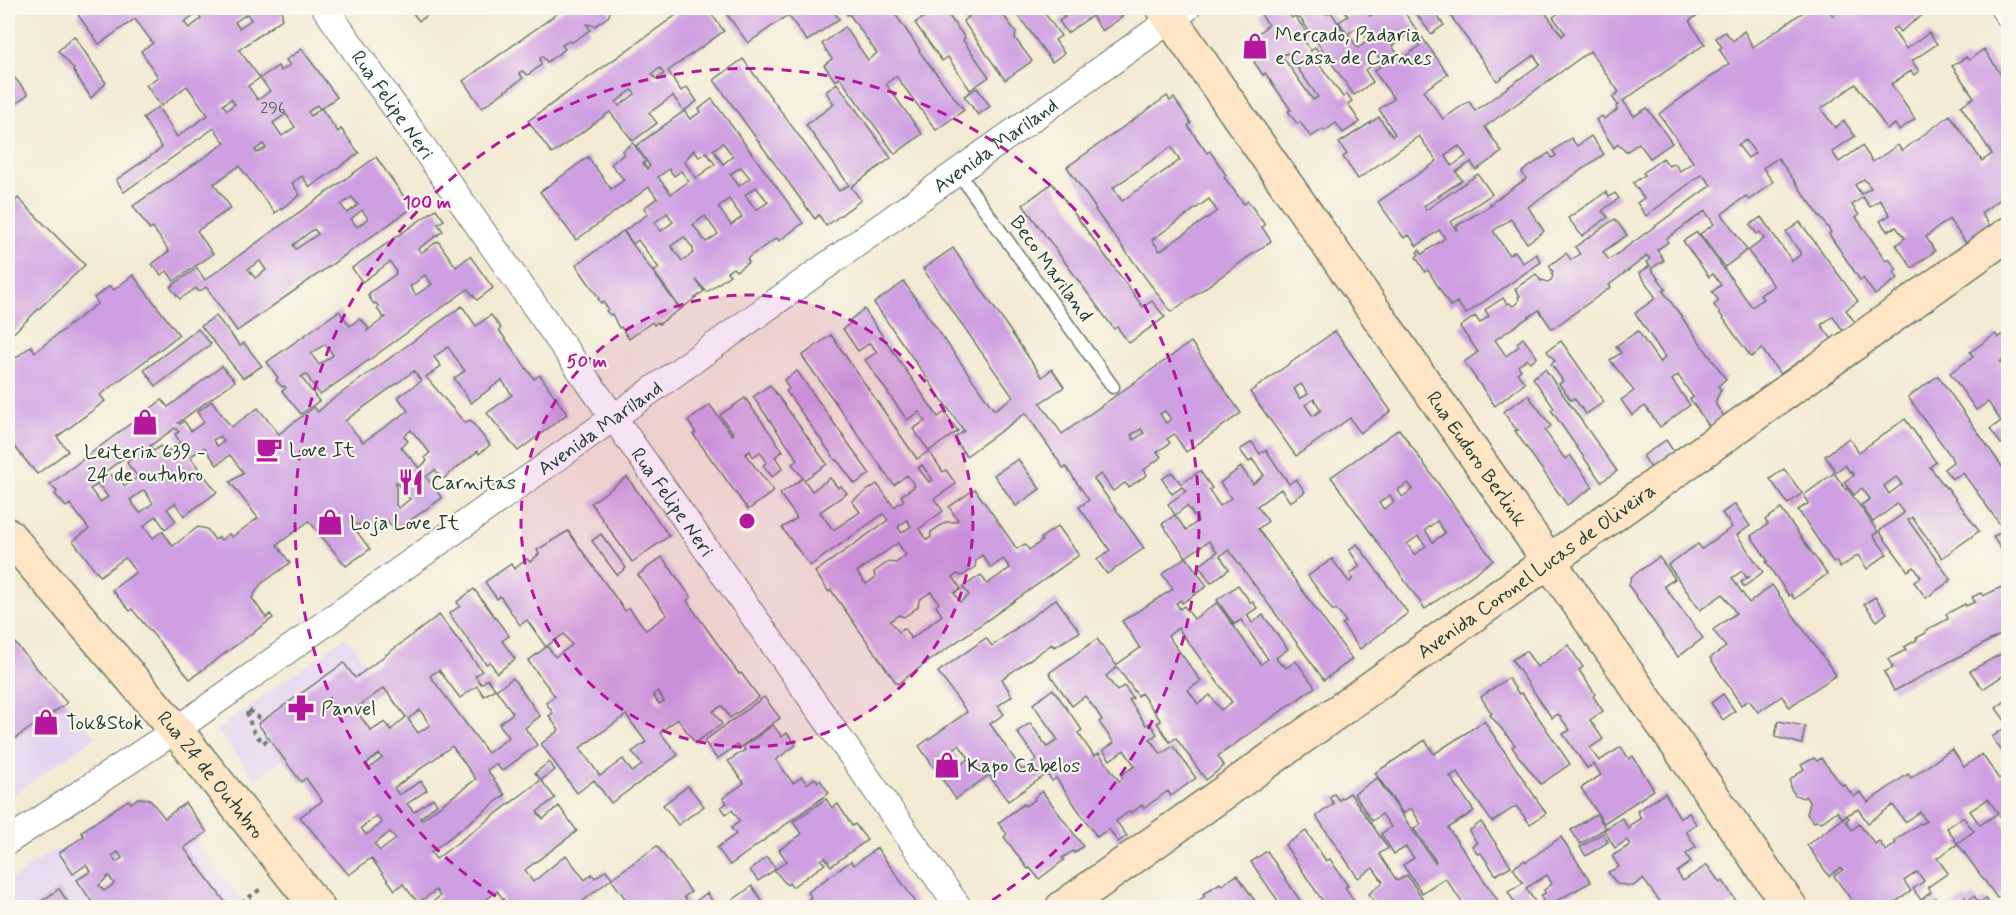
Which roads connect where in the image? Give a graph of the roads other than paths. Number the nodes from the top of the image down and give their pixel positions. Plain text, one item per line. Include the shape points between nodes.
1 (325, 8) edge
2 (2003, 8) edge
3 (1174, 11) edge
4 (2008, 15) edge
5 (957, 171) junction
6 (2008, 234) edge
7 (1113, 387) dead end
8 (614, 417) junction
9 (8, 535) edge
10 (1549, 561) junction
11 (176, 730) junction
12 (8, 841) edge
13 (318, 908) edge
14 (959, 908) edge
15 (1062, 908) edge
16 (1791, 908) edge

1 - 8 street, Rua Felipe Neri
2 - 4 street
3 - 5 street, Avenida Mariland
3 - 10 street, Rua Eudoro Berlink
5 - 7 lane, Beco Mariland
5 - 8 street, Avenida Mariland
6 - 10 street, Avenida Coronel Lucas de Oliveira
8 - 11 street, Avenida Mariland
8 - 14 street, Rua Felipe Neri
9 - 11 street, Rua 24 de Outubro
10 - 15 street, Avenida Coronel Lucas de Oliveira
10 - 16 street, Rua Eudoro Berlink
11 - 12 street, Avenida Mariland
11 - 13 street, Rua 24 de Outubro

